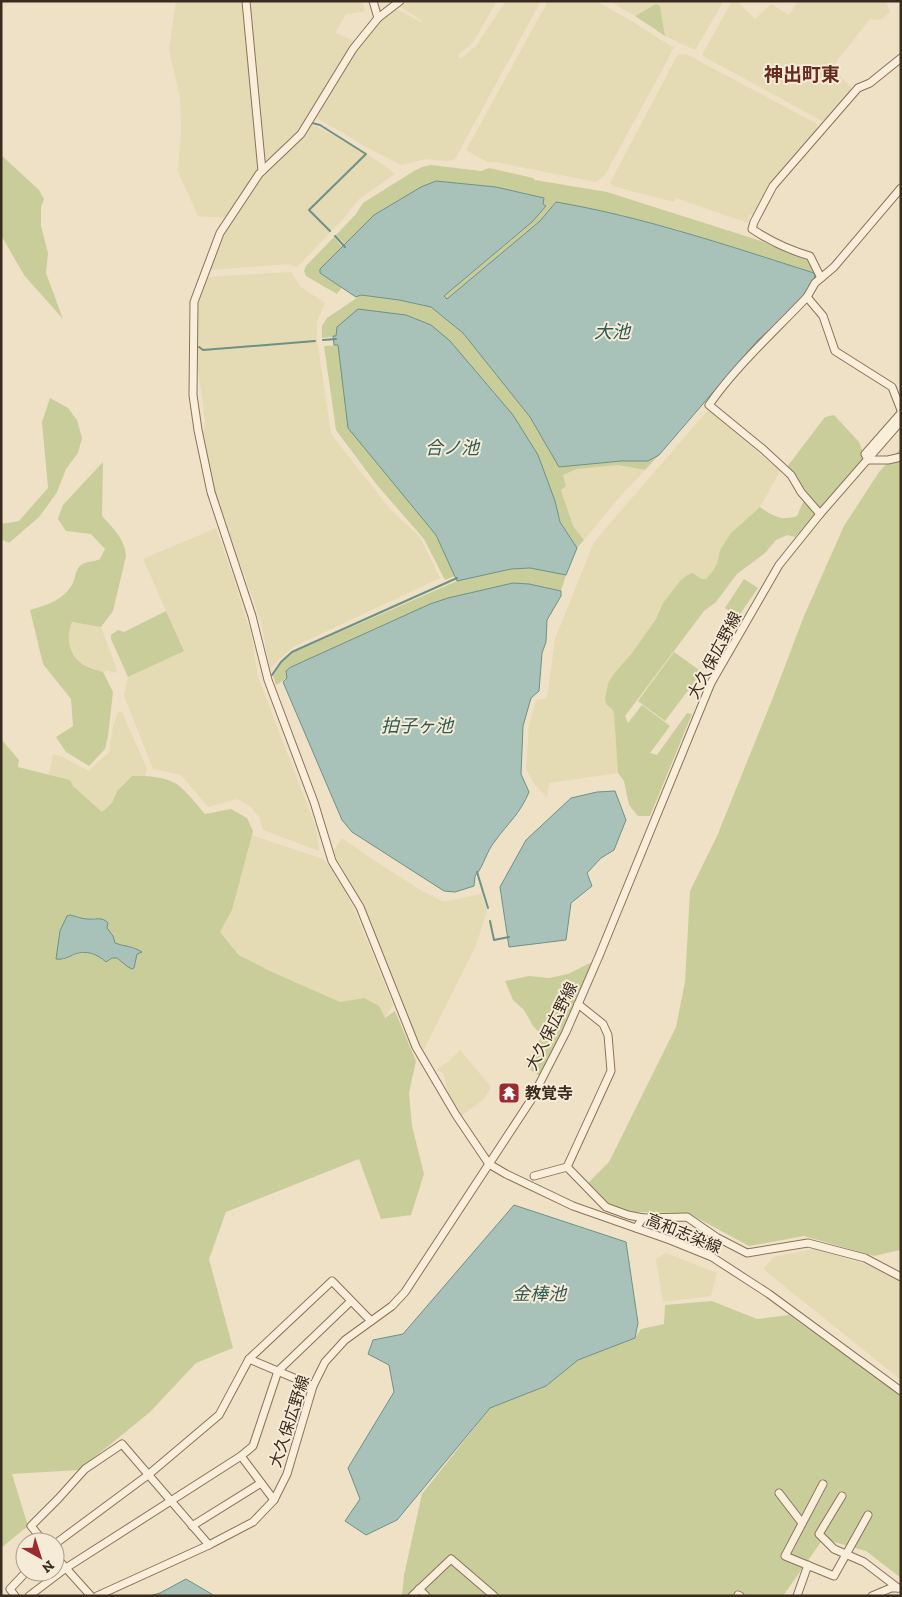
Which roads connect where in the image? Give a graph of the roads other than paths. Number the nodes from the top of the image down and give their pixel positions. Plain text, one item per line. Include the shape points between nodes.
1 (246, 1) edge
2 (373, 1) edge
3 (400, 1) edge
4 (378, 18) junction
5 (901, 58) edge
6 (262, 171) junction
7 (901, 188) edge
8 (821, 278) junction
9 (807, 297) junction
10 (901, 412) edge
11 (901, 421) edge
12 (901, 458) edge
13 (868, 460) junction
14 (820, 514) junction
15 (578, 1004) junction
16 (490, 1164) junction
17 (567, 1167) junction
18 (534, 1176) dead end
19 (643, 1218) junction
20 (636, 1228) junction
21 (901, 1277) edge
22 (351, 1301) junction
23 (371, 1321) junction
24 (249, 1359) junction
25 (278, 1371) junction
26 (313, 1386) junction
27 (901, 1391) edge
28 (240, 1456) junction
29 (148, 1475) junction
30 (261, 1483) junction
31 (823, 1484) dead end
32 (779, 1494) dead end
33 (842, 1496) dead end
34 (274, 1500) junction
35 (171, 1501) junction
36 (868, 1515) dead end
37 (802, 1523) junction
38 (192, 1526) junction
39 (36, 1532) edge
40 (65, 1537) edge
41 (209, 1545) junction
42 (846, 1555) junction
43 (808, 1566) junction
44 (66, 1568) junction
45 (16, 1582) edge
46 (899, 1587) edge
47 (419, 1589) junction
48 (15, 1596) edge
49 (29, 1596) edge
50 (91, 1596) edge
51 (97, 1596) edge
52 (412, 1596) edge
53 (426, 1596) edge
54 (494, 1596) edge
55 (797, 1596) edge
56 (872, 1596) edge
57 (892, 1596) edge

1 - 6 street
2 - 4 street
3 - 4 street
4 - 6 street via 353,49 301,134
5 - 8 street via 870,83 858,88 773,186 754,222 752,229 765,237 810,256
6 - 16 street via 220,233 194,302 194,396 211,492 241,582 268,680 314,802 332,861 360,907 416,1047 456,1115
7 - 8 street
8 - 9 street
9 - 10 street via 824,316 835,351 892,387
9 - 14 street via 718,391 709,405 791,475
10 - 13 street via 865,454
11 - 13 street, 大久保広野線
12 - 13 street
13 - 14 street, 大久保広野線
14 - 15 street, 大久保広野線 via 779,566 711,683
15 - 16 street, 大久保広野線 via 531,1100
15 - 17 street via 603,1024 608,1035 611,1071
16 - 20 street, 高和志染線 via 573,1206
16 - 23 street, 大久保広野線 via 405,1292
17 - 18 street
17 - 19 street via 606,1207
19 - 20 street
19 - 21 street via 687,1217 748,1253 808,1243 865,1258
20 - 27 street, 高和志染線 via 712,1257 777,1300
22 - 23 street
22 - 24 street via 332,1280
22 - 25 street
23 - 26 street, 大久保広野線 via 345,1340 325,1362
24 - 25 street
24 - 29 street via 219,1415
25 - 26 street
25 - 28 street via 253,1446
26 - 34 street, 大久保広野線 via 287,1474
28 - 30 street
28 - 35 street
29 - 35 street
29 - 39 street via 122,1444 85,1469 31,1526
29 - 40 street
30 - 34 street
30 - 38 street
31 - 37 street
32 - 37 street
33 - 42 street via 819,1534 834,1550
34 - 41 street, 大久保広野線 via 253,1522
35 - 38 street
35 - 44 street
36 - 42 street
37 - 43 street via 785,1556
38 - 41 street
41 - 51 street, 大久保広野線
42 - 43 street via 834,1576
42 - 46 street via 864,1562
43 - 55 street
44 - 49 street
44 - 50 street
45 - 48 street via 10,1588
46 - 56 street
46 - 57 street
47 - 52 street
47 - 53 street
47 - 54 street via 451,1560

